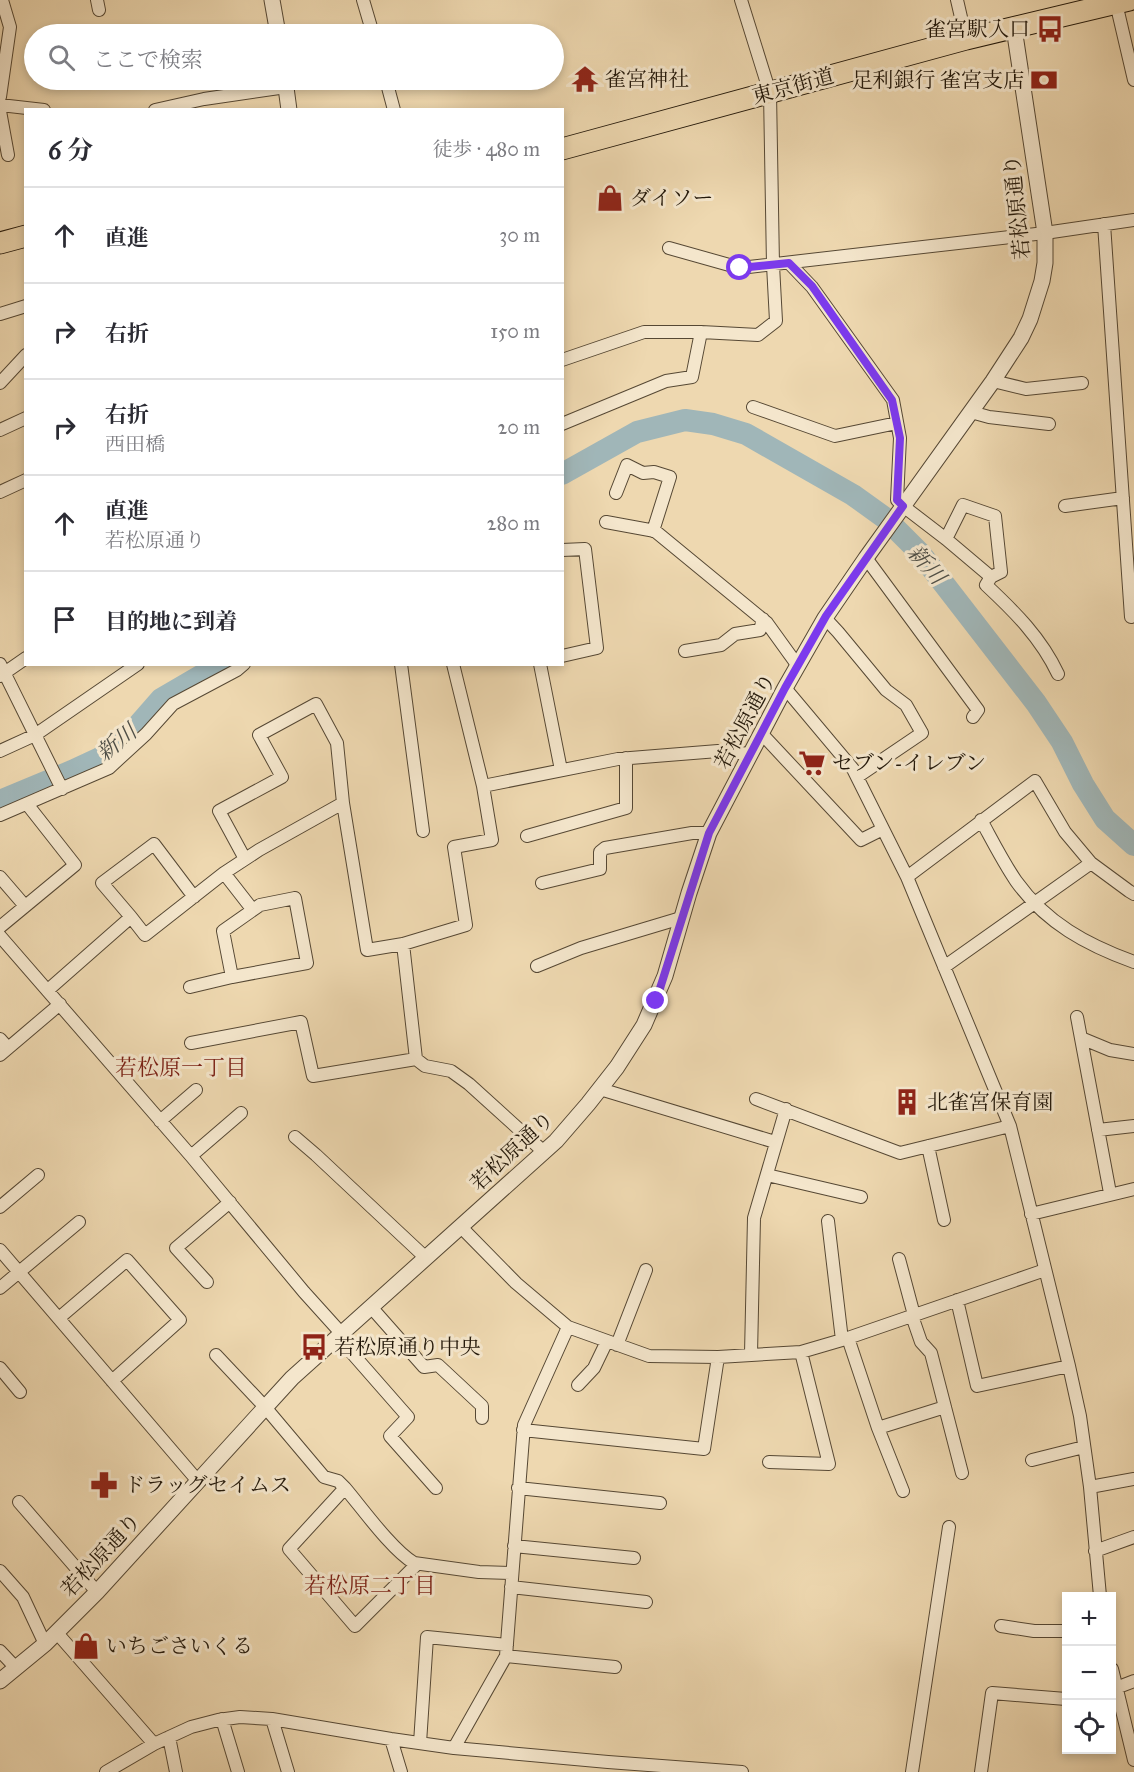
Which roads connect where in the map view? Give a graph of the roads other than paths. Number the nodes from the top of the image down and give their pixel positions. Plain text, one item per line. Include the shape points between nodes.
1 (2, 0) edge
2 (272, 0) edge
3 (363, 0) edge
4 (741, 0) edge
5 (957, 0) edge
6 (1123, 2) edge
7 (1086, 5) edge
8 (276, 24) edge
9 (370, 24) edge
10 (1014, 28) junction
11 (966, 39) junction
12 (1134, 80) edge
13 (250, 90) edge
14 (287, 90) edge
15 (389, 90) edge
16 (770, 93) junction
17 (0, 97) edge
18 (0, 105) edge
19 (26, 108) edge
20 (164, 108) edge
21 (288, 108) edge
22 (393, 108) edge
23 (0, 111) edge
24 (564, 148) edge
25 (8, 155) dead end
26 (1134, 220) edge
27 (1104, 224) junction
28 (1045, 232) junction
29 (24, 237) edge
30 (0, 243) edge
31 (669, 248) dead end
32 (789, 263) junction
33 (773, 265) junction
34 (24, 307) edge
35 (0, 314) edge
36 (702, 332) junction
37 (24, 357) edge
38 (564, 359) edge
39 (993, 381) junction
40 (0, 383) edge
41 (1082, 383) dead end
42 (753, 406) dead end
43 (971, 412) junction
44 (24, 419) edge
45 (564, 423) edge
46 (897, 423) junction
47 (1048, 424) dead end
48 (0, 430) edge
49 (24, 481) edge
50 (0, 492) edge
51 (616, 493) dead end
52 (1123, 498) junction
53 (1065, 506) dead end
54 (899, 512) junction
55 (606, 522) dead end
56 (653, 531) junction
57 (946, 539) junction
58 (564, 550) edge
59 (866, 558) junction
60 (991, 577) junction
61 (1134, 616) edge
62 (825, 618) junction
63 (763, 619) junction
64 (685, 651) dead end
65 (564, 656) edge
66 (24, 659) edge
67 (135, 666) edge
68 (242, 666) edge
69 (401, 666) edge
70 (453, 666) edge
71 (540, 666) edge
72 (798, 666) junction
73 (1, 671) edge
74 (1058, 674) dead end
75 (785, 688) junction
76 (974, 717) dead end
77 (761, 733) junction
78 (35, 735) junction
79 (0, 751) edge
80 (750, 754) junction
81 (626, 758) junction
82 (561, 770) junction
83 (857, 777) junction
84 (59, 782) junction
85 (483, 786) junction
86 (343, 803) junction
87 (27, 804) junction
88 (0, 815) edge
89 (981, 820) junction
90 (883, 829) junction
91 (423, 831) dead end
92 (709, 833) junction
93 (527, 836) dead end
94 (245, 859) junction
95 (1091, 863) junction
96 (224, 873) junction
97 (0, 877) edge
98 (907, 878) junction
99 (542, 883) dead end
100 (1134, 894) edge
101 (194, 897) junction
102 (1035, 903) junction
103 (25, 906) junction
104 (252, 909) junction
105 (131, 917) junction
106 (681, 918) junction
107 (0, 927) edge
108 (0, 936) edge
109 (403, 944) junction
110 (1134, 962) edge
111 (537, 966) dead end
112 (944, 967) junction
113 (232, 977) junction
114 (190, 987) dead end
115 (48, 990) junction
116 (60, 1004) junction
117 (1077, 1017) dead end
118 (1081, 1038) junction
119 (191, 1043) dead end
120 (3, 1047) edge
121 (1134, 1054) edge
122 (416, 1059) junction
123 (600, 1089) junction
124 (196, 1090) dead end
125 (756, 1099) dead end
126 (786, 1109) junction
127 (241, 1113) dead end
128 (160, 1121) junction
129 (1010, 1126) junction
130 (1134, 1126) edge
131 (1098, 1130) junction
132 (295, 1137) dead end
133 (775, 1142) junction
134 (928, 1146) junction
135 (544, 1152) junction
136 (191, 1156) junction
137 (38, 1174) dead end
138 (767, 1175) junction
139 (1134, 1189) edge
140 (1110, 1193) junction
141 (861, 1197) dead end
142 (230, 1202) junction
143 (0, 1207) edge
144 (1031, 1214) junction
145 (944, 1220) dead end
146 (828, 1221) dead end
147 (79, 1222) dead end
148 (461, 1227) junction
149 (0, 1250) edge
150 (426, 1258) junction
151 (899, 1259) dead end
152 (646, 1270) dead end
153 (1045, 1270) junction
154 (18, 1271) junction
155 (207, 1282) dead end
156 (0, 1288) edge
157 (957, 1300) junction
158 (371, 1307) junction
159 (913, 1315) junction
160 (59, 1318) junction
161 (568, 1327) junction
162 (339, 1334) junction
163 (845, 1339) junction
164 (612, 1343) junction
165 (801, 1352) junction
166 (751, 1354) junction
167 (216, 1355) dead end
168 (718, 1357) junction
169 (1070, 1366) junction
170 (0, 1368) edge
171 (112, 1381) junction
172 (578, 1385) dead end
173 (20, 1392) dead end
174 (264, 1407) junction
175 (945, 1407) junction
176 (482, 1418) dead end
177 (878, 1428) junction
178 (523, 1430) junction
179 (1084, 1447) junction
180 (1032, 1460) dead end
181 (769, 1462) dead end
182 (962, 1473) dead end
183 (1134, 1479) edge
184 (197, 1480) junction
185 (1089, 1487) junction
186 (345, 1488) junction
187 (436, 1488) dead end
188 (518, 1488) junction
189 (903, 1491) dead end
190 (19, 1502) dead end
191 (660, 1503) dead end
192 (949, 1527) dead end
193 (1134, 1536) edge
194 (514, 1546) junction
195 (1095, 1551) junction
196 (634, 1558) dead end
197 (417, 1564) junction
198 (0, 1571) edge
199 (512, 1573) junction
200 (511, 1587) junction
201 (97, 1592) junction
202 (1100, 1592) edge
203 (646, 1602) dead end
204 (1001, 1626) dead end
205 (1062, 1631) edge
206 (51, 1638) junction
207 (507, 1650) junction
208 (0, 1651) edge
209 (615, 1667) dead end
210 (16, 1668) junction
211 (0, 1681) edge
212 (1134, 1681) edge
213 (1116, 1688) edge
214 (1062, 1699) edge
215 (1116, 1706) edge
216 (222, 1719) junction
217 (272, 1719) junction
218 (169, 1737) junction
219 (391, 1739) junction
220 (420, 1743) junction
221 (154, 1744) junction
222 (454, 1748) junction
223 (1134, 1760) edge
224 (575, 1766) edge
225 (609, 1767) edge
226 (709, 1771) edge
227 (106, 1772) edge
228 (176, 1772) edge
229 (238, 1772) edge
230 (288, 1772) edge
231 (401, 1772) edge
232 (742, 1772) edge
233 (912, 1772) edge
234 (981, 1772) edge

1 - 17 street via 10,27
2 - 8 street
3 - 9 street
4 - 16 street
5 - 11 street
6 - 7 highway, 東京街道
6 - 12 street
7 - 10 highway, 東京街道
10 - 11 highway, 東京街道
10 - 28 street, 若松原通り
11 - 16 highway, 東京街道
13 - 20 street
14 - 21 street
15 - 22 street
16 - 24 highway, 東京街道
16 - 33 street
18 - 19 street
23 - 25 street
26 - 27 street
27 - 28 street
27 - 52 street
28 - 32 street
28 - 39 street, 若松原通り via 1042,282 1030,319
29 - 30 highway
31 - 33 street via 740,268
32 - 33 street
32 - 46 street via 812,286 892,400
33 - 36 street via 776,321 758,335
34 - 35 street
36 - 38 street via 644,332
36 - 45 street via 692,377 666,381
37 - 40 street
39 - 41 street via 1026,389
39 - 43 street, 若松原通り
42 - 46 street via 835,436
43 - 47 street
43 - 54 street, 若松原通り
44 - 48 street
46 - 54 street
49 - 50 street
51 - 56 street via 627,465 643,473 670,477
52 - 53 street
52 - 61 street via 1131,617
54 - 57 street
54 - 59 street, 若松原通り
55 - 56 street
56 - 63 street
57 - 60 street
57 - 60 street via 963,505 995,516 1001,572
58 - 65 street via 585,549 597,648
59 - 62 street, 若松原通り
59 - 76 street via 978,710
60 - 74 street via 986,585 1035,636
62 - 72 street, 若松原通り
62 - 83 street via 886,690 906,705 922,733
63 - 64 street via 760,630 735,634 721,645
63 - 72 street
66 - 73 street
67 - 78 street
68 - 84 street via 173,704 109,768
69 - 91 street
70 - 85 street
71 - 82 street
72 - 75 street, 若松原通り
73 - 78 street
75 - 77 street, 若松原通り
75 - 83 street
77 - 80 street, 若松原通り
77 - 90 street via 861,840
78 - 79 street
78 - 84 street
80 - 81 street via 718,751
80 - 92 street, 若松原通り
81 - 82 street
81 - 93 street via 626,808
82 - 85 street
83 - 90 street
84 - 87 street
85 - 109 street via 492,840 454,847 466,925
86 - 94 street
86 - 94 street via 337,743 316,704 259,735 282,777 219,811
86 - 109 street via 367,950
87 - 88 street
87 - 103 street via 75,865
89 - 95 street via 1035,781 1065,832
89 - 98 street
89 - 102 street via 1016,881
90 - 98 street
92 - 99 street via 605,848 600,852 600,869
92 - 106 street, 若松原通り
94 - 96 street
95 - 100 street
95 - 102 street
96 - 101 street
96 - 104 street
97 - 103 street
98 - 112 street
101 - 105 street via 145,935
101 - 105 street via 154,844 102,883
102 - 110 street via 1075,936
102 - 112 street
103 - 107 street
104 - 113 street via 223,931
104 - 113 street via 295,898 307,963
105 - 115 street
106 - 111 street via 581,948
106 - 123 street, 若松原通り via 644,1025
108 - 115 street
109 - 122 street
112 - 129 street
113 - 114 street
115 - 116 street
116 - 120 street
116 - 128 street
117 - 118 street
118 - 121 street via 1110,1050
118 - 131 street
119 - 122 street via 301,1022 313,1076
122 - 135 street via 425,1066 450,1071 469,1084
123 - 133 street
123 - 135 street, 若松原通り
124 - 128 street
125 - 126 street
126 - 133 street
126 - 134 street via 900,1153
127 - 136 street
128 - 136 street
129 - 134 street
129 - 144 street
130 - 131 street
131 - 140 street
132 - 150 street
133 - 138 street
134 - 145 street
135 - 148 street, 若松原通り
136 - 142 street
137 - 143 street
138 - 141 street
138 - 166 street via 754,1218
139 - 140 street
140 - 144 street
142 - 155 street via 177,1248
142 - 162 street
144 - 153 street
146 - 163 street
147 - 154 street
148 - 150 street, 若松原通り
148 - 161 street via 516,1283
149 - 154 street
150 - 158 street, 若松原通り
151 - 159 street
152 - 164 street
153 - 157 street
153 - 169 street
154 - 156 street
154 - 160 street
157 - 159 street
157 - 169 street via 977,1386
158 - 162 street, 若松原通り
158 - 176 street via 424,1367 438,1365 482,1406
159 - 163 street
159 - 175 street via 921,1342 931,1353
160 - 171 street
160 - 171 street via 128,1260 180,1320
161 - 164 street
161 - 178 street
162 - 174 street, 若松原通り
162 - 187 street via 408,1417 390,1436
163 - 165 street
163 - 177 street
164 - 168 street via 649,1356
164 - 172 street
165 - 166 street
165 - 181 street via 829,1464
166 - 168 street
167 - 174 street
168 - 178 street via 704,1449
169 - 179 street
170 - 173 street
171 - 184 street
174 - 184 street, 若松原通り
174 - 186 street via 324,1477
175 - 177 street
175 - 182 street
177 - 189 street
178 - 188 street
179 - 180 street
179 - 185 street
183 - 185 street
184 - 201 street, 若松原通り
185 - 195 street
186 - 197 street via 387,1538
186 - 197 street via 290,1549 355,1626
188 - 191 street
188 - 194 street
190 - 201 street
192 - 233 street
193 - 195 street
194 - 196 street
194 - 199 street
195 - 202 street
197 - 199 street
198 - 206 street
199 - 200 street
200 - 203 street
200 - 207 street
201 - 206 street, 若松原通り
204 - 205 street
206 - 210 street, 若松原通り
206 - 221 street
207 - 209 street
207 - 220 street via 427,1637
207 - 222 street
208 - 210 street
210 - 211 street, 若松原通り
212 - 213 street
214 - 234 street via 992,1693
215 - 223 street
216 - 217 street
216 - 218 street
216 - 229 street
217 - 219 street
217 - 230 street
218 - 221 street
218 - 228 street
219 - 220 street
219 - 231 street
220 - 222 street
221 - 227 street
222 - 224 street
224 - 225 street
225 - 226 street
226 - 232 street

